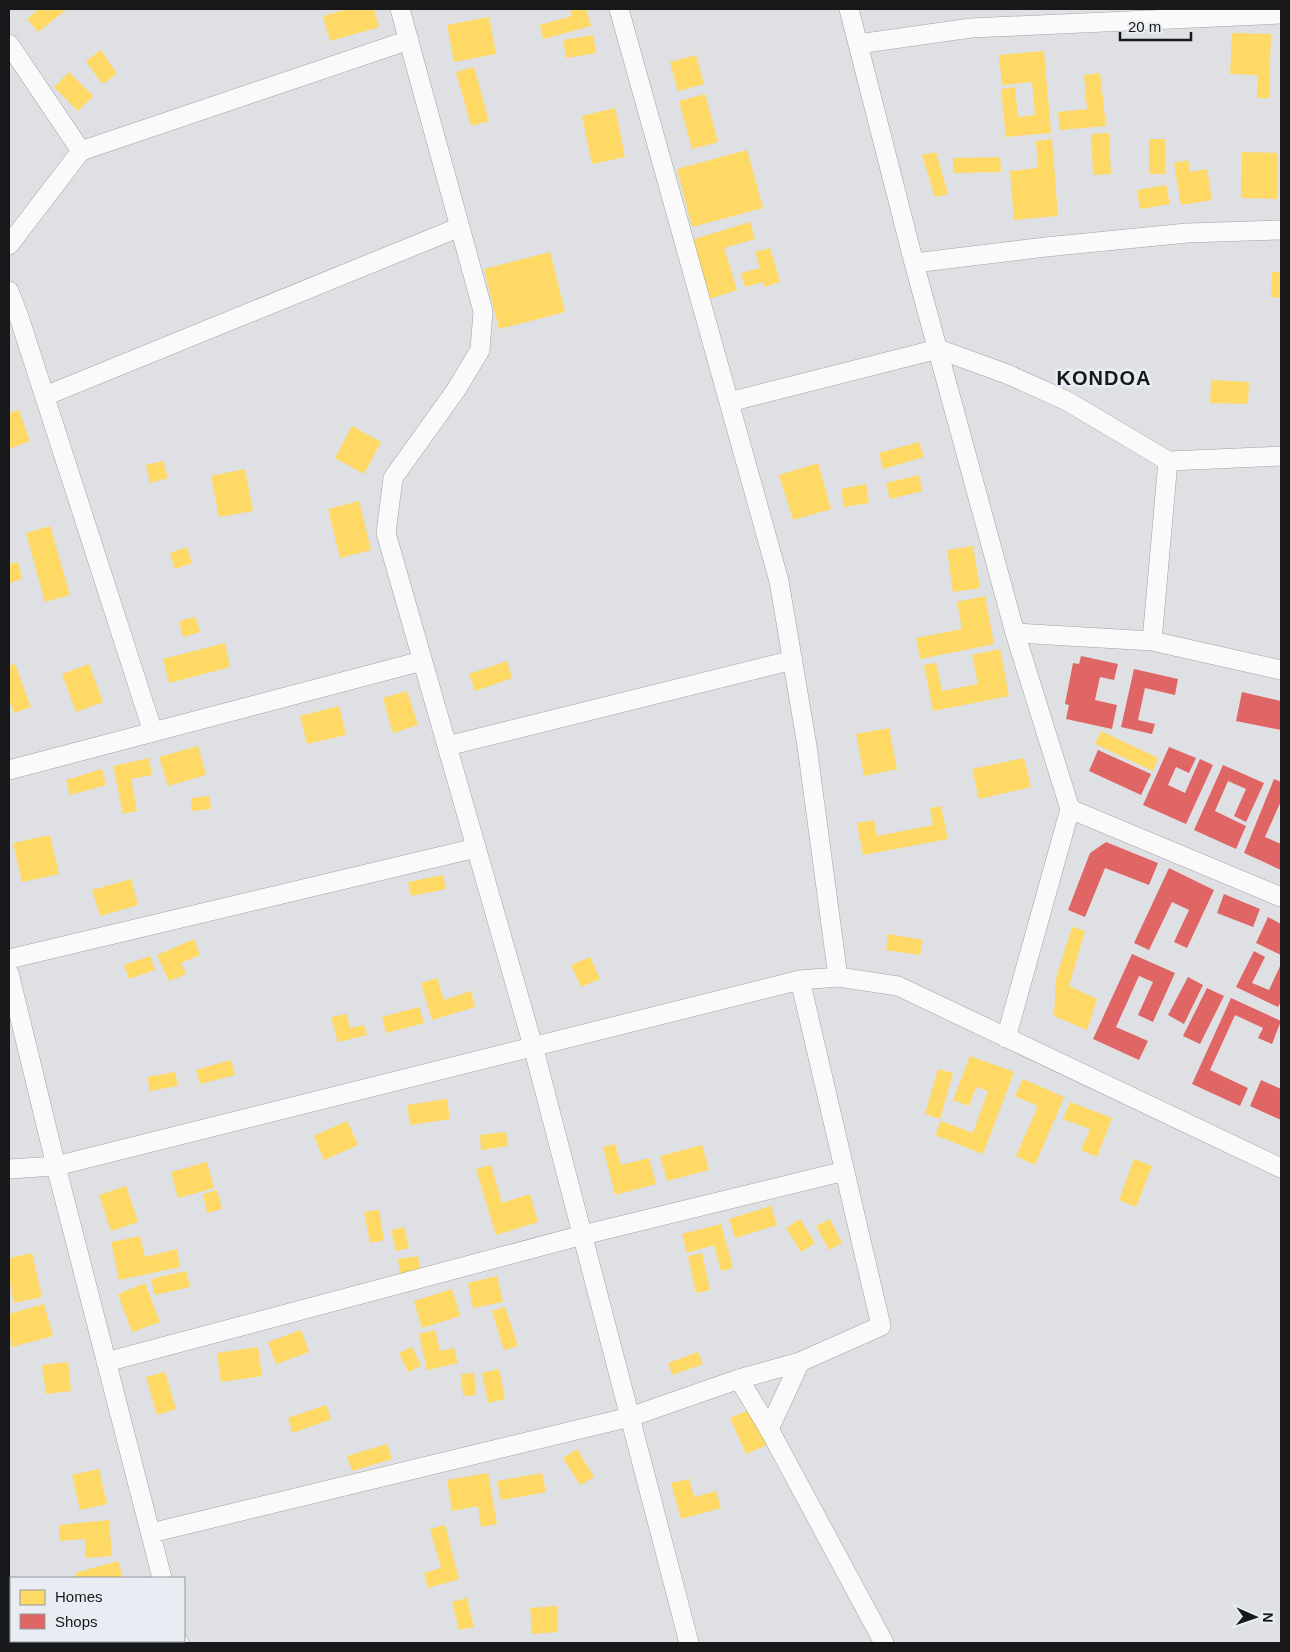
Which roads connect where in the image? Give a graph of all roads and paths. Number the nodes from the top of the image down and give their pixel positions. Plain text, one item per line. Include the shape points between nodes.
1 (400, 9) edge
2 (619, 9) edge
3 (849, 9) edge
4 (1281, 14) edge
5 (408, 40) junction
6 (9, 44) edge
7 (858, 44) junction
8 (81, 151) junction
9 (460, 227) junction
10 (1281, 230) edge
11 (9, 245) edge
12 (914, 263) junction
13 (9, 291) edge
14 (938, 349) junction
15 (45, 396) junction
16 (729, 402) junction
17 (1281, 456) edge
18 (1168, 461) junction
19 (1014, 633) junction
20 (1152, 641) junction
21 (793, 660) junction
22 (422, 661) junction
23 (1281, 670) edge
24 (153, 732) junction
25 (447, 746) junction
26 (9, 770) edge
27 (1070, 809) junction
28 (476, 848) junction
29 (1281, 898) edge
30 (9, 959) edge
31 (9, 973) edge
32 (838, 977) junction
33 (800, 980) junction
34 (1006, 1038) junction
35 (533, 1046) junction
36 (56, 1166) junction
37 (9, 1168) edge
38 (1281, 1168) edge
39 (845, 1171) junction
40 (582, 1235) junction
41 (106, 1362) junction
42 (800, 1362) junction
43 (739, 1379) junction
44 (630, 1417) junction
45 (769, 1429) junction
46 (151, 1533) junction
47 (162, 1577) edge
48 (689, 1643) edge
49 (884, 1643) edge

1 - 5 street
2 - 16 street
3 - 7 street
4 - 7 street via 971,28
5 - 8 street
5 - 9 street
6 - 8 street
7 - 12 street
8 - 11 street
9 - 15 street
9 - 22 street via 483,311 480,350 456,390 393,478 386,533
10 - 12 street via 1187,233
12 - 14 street
13 - 15 street
14 - 16 street
14 - 18 street via 1007,374 1067,401
14 - 19 street
15 - 24 street
16 - 21 street via 779,581
17 - 18 street
18 - 20 street
19 - 20 street
19 - 27 street
20 - 23 street
21 - 25 street
21 - 32 street via 808,746
22 - 24 street
22 - 25 street
24 - 26 street
25 - 28 street
27 - 29 street
27 - 34 street
28 - 30 street
28 - 35 street
31 - 36 street
32 - 33 street
32 - 34 street via 898,986
33 - 35 street
33 - 39 street
34 - 38 street
35 - 36 street
35 - 40 street
36 - 37 street
36 - 41 street
39 - 40 street
39 - 42 street via 881,1326
40 - 41 street
40 - 44 street
41 - 46 street
42 - 43 street
42 - 45 street
43 - 44 street
43 - 45 street
44 - 46 street
44 - 48 street
45 - 49 street
46 - 47 street

